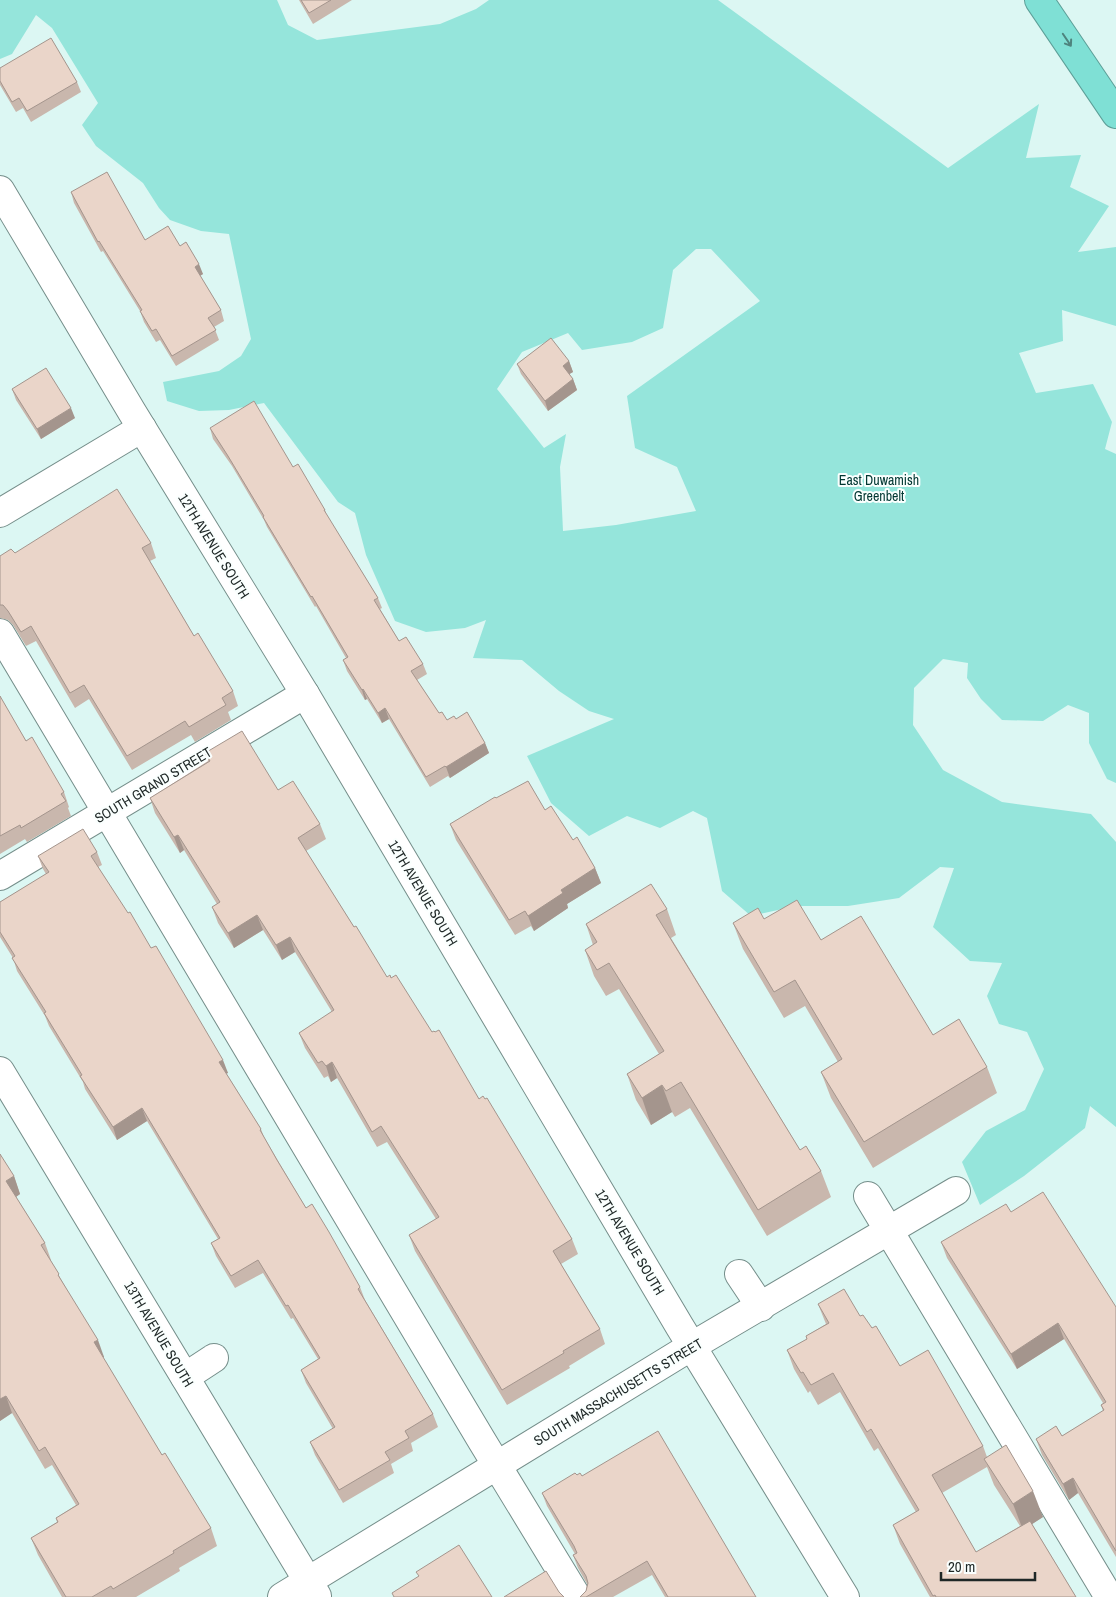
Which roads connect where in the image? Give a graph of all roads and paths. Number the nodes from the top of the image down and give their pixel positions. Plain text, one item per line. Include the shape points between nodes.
1 (1039, 0) edge
2 (1116, 114) edge
3 (0, 190) edge
4 (142, 428) junction
5 (0, 513) edge
6 (0, 633) edge
7 (305, 694) junction
8 (107, 812) junction
9 (0, 876) edge
10 (0, 1071) edge
11 (956, 1191) dead end
12 (868, 1196) dead end
13 (889, 1230) junction
14 (739, 1274) dead end
15 (761, 1307) junction
16 (692, 1346) junction
17 (214, 1358) dead end
18 (185, 1377) junction
19 (497, 1466) junction
20 (313, 1589) edge
21 (282, 1597) edge
22 (577, 1597) edge
23 (845, 1597) edge
24 (1110, 1597) edge

1 -> 2 highway
3 - 4 street, 12TH AVENUE SOUTH
4 - 5 street
4 - 7 street, 12TH AVENUE SOUTH
6 - 8 street
7 - 8 street, SOUTH GRAND STREET
7 - 16 street, 12TH AVENUE SOUTH
8 - 9 street, SOUTH GRAND STREET
8 - 19 street
10 - 18 street, 13TH AVENUE SOUTH
11 - 13 street, SOUTH MASSACHUSETTS STREET
12 - 13 street
13 - 15 street, SOUTH MASSACHUSETTS STREET
13 - 24 street
14 - 15 street
15 - 16 street, SOUTH MASSACHUSETTS STREET
16 - 19 street, SOUTH MASSACHUSETTS STREET
16 - 23 street, 12TH AVENUE SOUTH
17 - 18 street
18 - 20 street, 13TH AVENUE SOUTH
19 - 20 street, SOUTH MASSACHUSETTS STREET
19 - 22 street
20 - 21 street, SOUTH MASSACHUSETTS STREET

